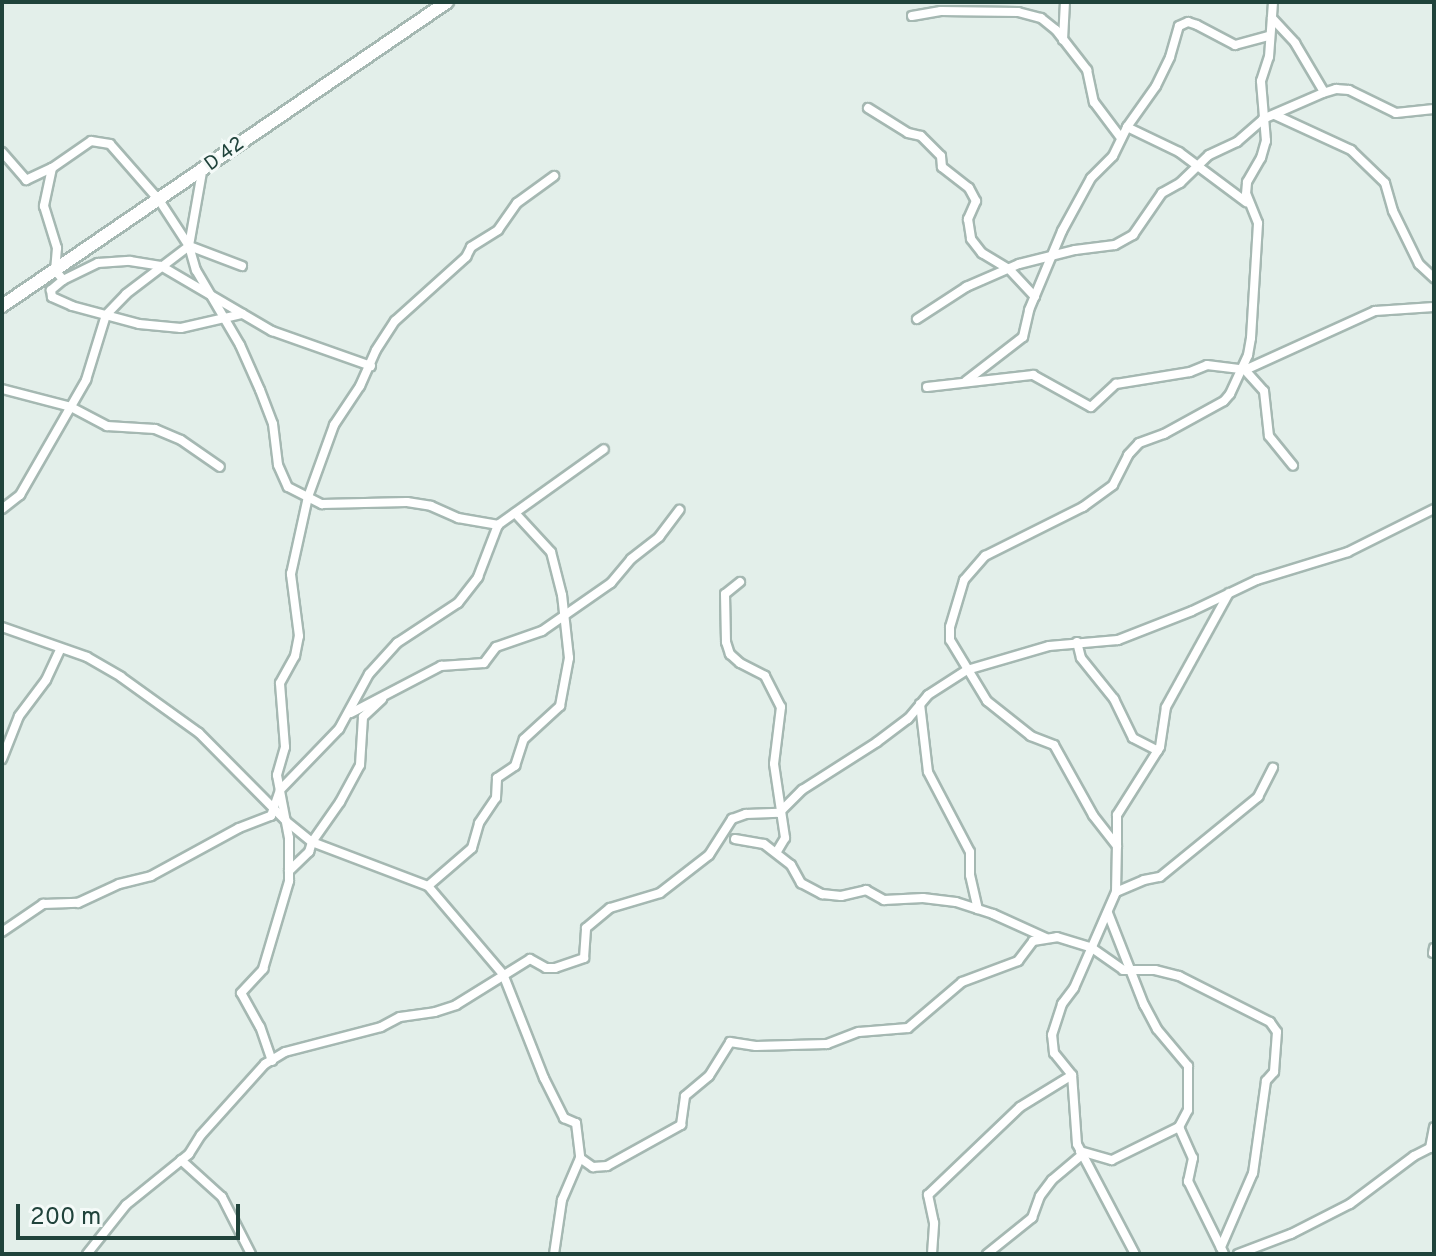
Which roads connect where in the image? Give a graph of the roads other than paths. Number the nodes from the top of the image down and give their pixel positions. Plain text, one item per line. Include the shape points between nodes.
1 (447, 2) edge
2 (1065, 2) edge
3 (1273, 2) edge
4 (912, 16) dead end
5 (1272, 18) junction
6 (1269, 36) junction
7 (1063, 41) junction
8 (1324, 92) junction
9 (868, 108) dead end
10 (1434, 109) edge
11 (1275, 115) junction
12 (1263, 119) junction
13 (1127, 127) junction
14 (1121, 138) junction
15 (2, 152) edge
16 (1196, 166) junction
17 (52, 168) junction
18 (202, 172) junction
19 (554, 176) dead end
20 (159, 200) junction
21 (1246, 202) junction
22 (189, 246) junction
23 (1051, 256) junction
24 (161, 266) junction
25 (242, 266) dead end
26 (1009, 269) junction
27 (59, 275) junction
28 (1434, 278) edge
29 (213, 296) junction
30 (1035, 297) junction
31 (2, 306) edge
32 (1434, 307) edge
33 (242, 314) junction
34 (106, 315) junction
35 (917, 319) dead end
36 (226, 320) junction
37 (371, 366) junction
38 (1243, 370) junction
39 (966, 381) junction
40 (927, 387) dead end
41 (2, 389) edge
42 (71, 407) junction
43 (604, 449) dead end
44 (1293, 466) dead end
45 (220, 467) dead end
46 (308, 497) junction
47 (2, 509) edge
48 (1434, 509) edge
49 (679, 510) dead end
50 (515, 513) junction
51 (498, 525) junction
52 (740, 582) dead end
53 (1229, 593) junction
54 (565, 616) junction
55 (2, 627) edge
56 (1077, 642) junction
57 (61, 648) junction
58 (967, 670) junction
59 (388, 693) junction
60 (920, 704) junction
61 (347, 716) junction
62 (1158, 751) junction
63 (2, 759) edge
64 (1273, 768) dead end
65 (280, 790) junction
66 (273, 806) junction
67 (779, 813) junction
68 (286, 821) junction
69 (735, 839) dead end
70 (312, 842) junction
71 (1117, 846) junction
72 (776, 853) junction
73 (289, 871) junction
74 (428, 886) junction
75 (1116, 892) junction
76 (978, 909) junction
77 (1108, 913) junction
78 (2, 932) edge
79 (1047, 939) junction
80 (1092, 948) junction
81 (1131, 969) junction
82 (503, 974) junction
83 (272, 1061) junction
84 (1072, 1075) junction
85 (1179, 1127) junction
86 (1434, 1127) edge
87 (1432, 1147) edge
88 (1081, 1153) junction
89 (580, 1158) junction
90 (181, 1160) junction
91 (1223, 1251) edge
92 (87, 1254) edge
93 (251, 1254) edge
94 (554, 1254) edge
95 (932, 1254) edge
96 (987, 1254) edge
97 (1135, 1254) edge
98 (1238, 1254) edge

1 - 18 street, D 42 / D 42
2 - 7 street
3 - 5 street
4 - 7 street via 941,11 1032,14 1051,25
5 - 6 street
5 - 8 street via 1295,43
6 - 12 street via 1261,81
6 - 13 street via 1235,45 1197,25 1179,26 1161,77
7 - 14 street via 1087,70 1094,102
8 - 10 street via 1349,90 1396,113
8 - 11 street
9 - 26 street via 921,136 941,156 942,167 969,188 976,201 968,219 971,239 982,253
11 - 12 street
11 - 28 street via 1351,150 1385,183 1419,264
12 - 16 street
12 - 21 street via 1266,141 1247,182
13 - 14 street
13 - 16 street
14 - 23 street via 1113,156 1091,178
15 - 17 street via 26,180
16 - 21 street
16 - 23 street via 1162,193 1133,235 1115,245
17 - 20 street via 91,141 110,144
17 - 27 street via 44,206
18 - 20 street, D 42 / D 42
18 - 22 street
19 - 37 street via 517,203 498,230 471,247 406,309 385,334
20 - 22 street
20 - 27 street, D 42 / D 42
21 - 38 street via 1258,223 1251,338
22 - 24 street
22 - 25 street
22 - 29 street via 196,270
23 - 26 street
23 - 30 street
24 - 27 street via 98,263
24 - 29 street
24 - 34 street
26 - 30 street
26 - 35 street via 966,287
27 - 31 street, D 42 / D 42
27 - 34 street via 52,297
29 - 33 street
29 - 36 street
30 - 39 street via 1023,337
32 - 38 street via 1375,311
33 - 36 street
33 - 37 street via 283,335
34 - 36 street via 160,328
34 - 42 street via 86,380
36 - 46 street via 273,424 278,465 288,487
37 - 46 street via 334,425
38 - 39 street via 1207,365 1121,383 1091,407 1033,375
38 - 44 street via 1264,391 1269,436
38 - 58 street via 1224,401 1139,443 1113,485 985,556 964,580 950,627 950,640
39 - 40 street
41 - 42 street
42 - 45 street via 107,426 155,429
42 - 47 street via 20,495
43 - 50 street
46 - 51 street via 322,504 407,502
46 - 65 street via 291,574 299,636 280,683 285,747 277,775
48 - 53 street via 1348,552 1312,560
49 - 54 street via 611,583
50 - 51 street
50 - 54 street via 551,552
51 - 61 street via 478,577 458,603 397,643 369,674
52 - 67 street via 725,594 726,642 740,663 765,676 781,707 774,764
53 - 56 street via 1118,640
53 - 62 street via 1166,707
54 - 59 street via 542,631 496,647 484,663 441,666
54 - 74 street via 569,658 560,706 524,739 515,766 497,778 496,798 479,823 472,848
55 - 57 street
56 - 58 street
56 - 62 street via 1081,658 1114,699 1133,738
57 - 63 street via 46,680 19,716
57 - 66 street via 121,677 199,733
58 - 60 street
58 - 71 street via 987,701 1031,736 1054,745
59 - 61 street
59 - 70 street via 363,717 360,765
60 - 67 street via 908,719 802,790
60 - 76 street via 928,772 970,852
61 - 65 street
62 - 71 street via 1117,815
64 - 75 street via 1258,797 1160,877
65 - 66 street
65 - 68 street
66 - 68 street
66 - 78 street via 271,816 151,876 78,903 43,904
67 - 72 street via 785,838
67 - 82 street via 732,819 709,855 660,893 610,908 586,928 584,958 555,968 530,959
68 - 70 street
68 - 73 street
69 - 72 street via 764,844
70 - 73 street
70 - 74 street
71 - 75 street
72 - 76 street via 801,883 822,894 866,890 884,900 923,898
73 - 83 street via 263,969 241,993
74 - 82 street
75 - 77 street
76 - 79 street
77 - 80 street
77 - 81 street
79 - 80 street
79 - 89 street via 1033,941 1018,961 962,982 908,1028 859,1032 827,1044 730,1042 709,1076 685,1096 681,1125 607,1166 593,1167
80 - 81 street via 1123,970
80 - 84 street via 1052,1035 1054,1053
81 - 85 street via 1157,1029 1188,1066 1188,1110
81 - 91 street via 1179,976 1270,1022 1277,1032 1253,1173
82 - 83 street via 456,1005 285,1052
82 - 89 street via 544,1078 564,1118 576,1123
83 - 90 street via 249,1078
84 - 88 street
84 - 95 street via 1020,1107 928,1195 934,1223
85 - 88 street via 1112,1160
85 - 91 street via 1193,1158 1188,1181
86 - 87 street
87 - 98 street via 1350,1204
88 - 96 street via 1052,1180 1032,1218
88 - 97 street
89 - 94 street via 562,1200
90 - 92 street via 126,1205
90 - 93 street via 222,1197

